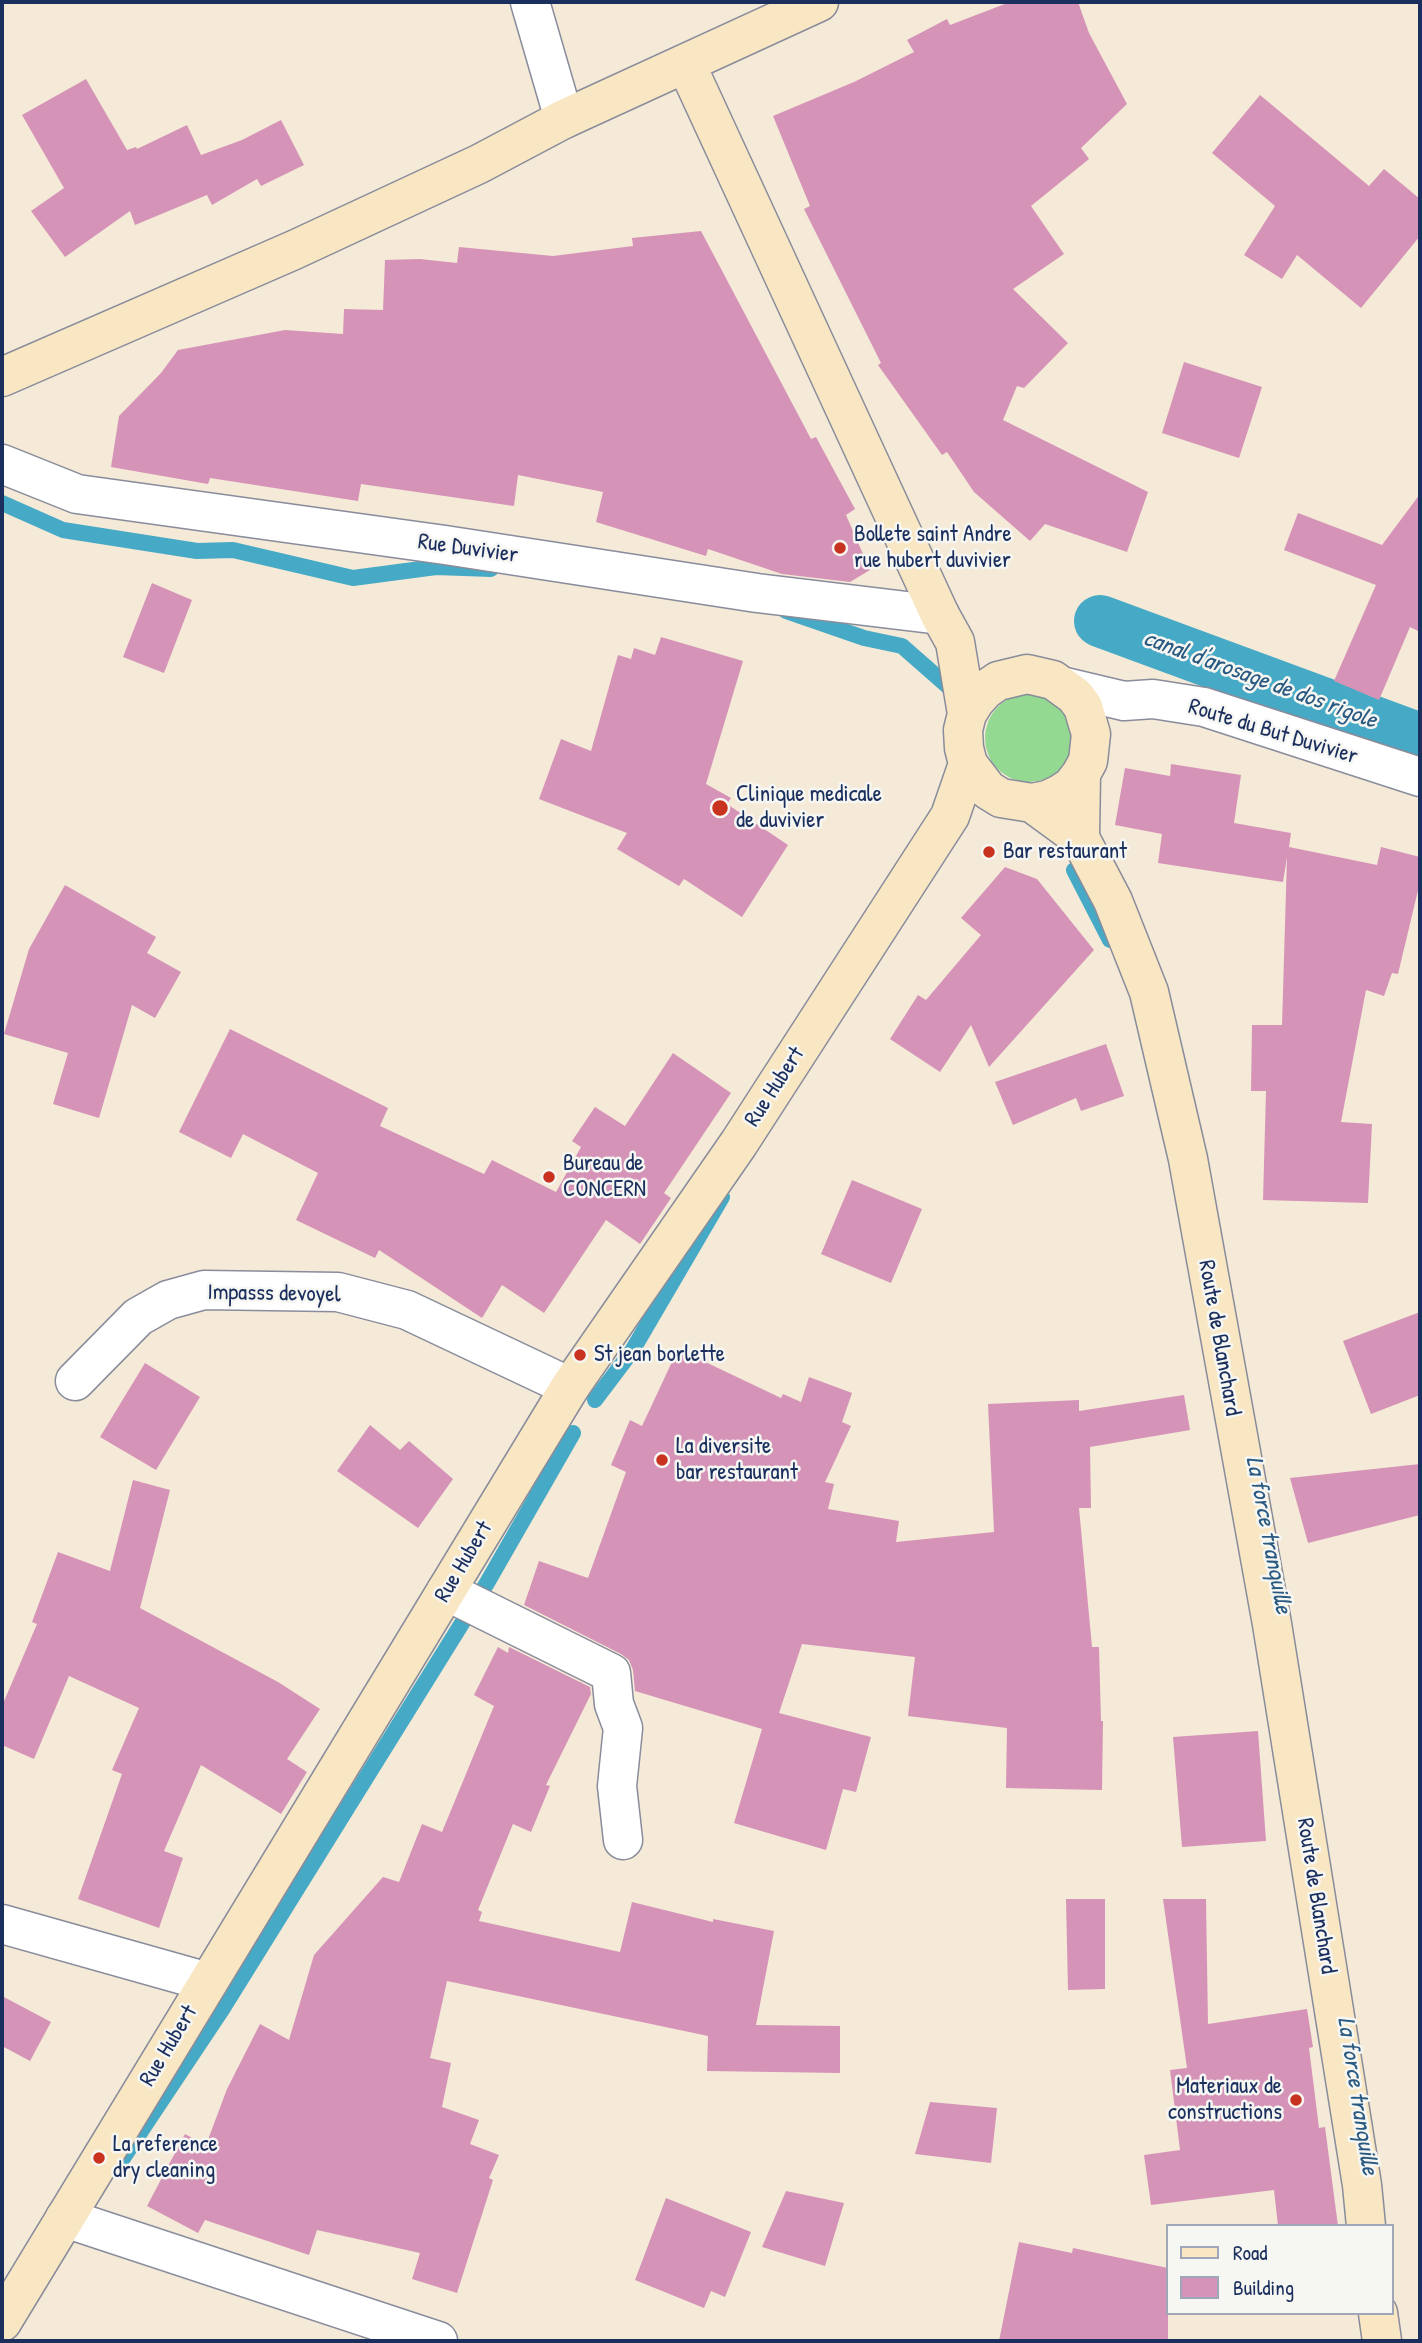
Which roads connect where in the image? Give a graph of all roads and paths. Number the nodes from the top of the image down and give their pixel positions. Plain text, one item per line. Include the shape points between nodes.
1 (530, 2) edge
2 (819, 2) edge
3 (686, 64) junction
4 (564, 119) junction
5 (2, 377) edge
6 (2, 464) edge
7 (947, 628) junction
8 (1027, 674) junction
9 (1065, 687) junction
10 (1124, 701) junction
11 (967, 714) junction
12 (1086, 761) junction
13 (968, 764) junction
14 (1420, 777) edge
15 (1025, 802) junction
16 (950, 816) junction
17 (1080, 838) junction
18 (921, 862) junction
19 (75, 1381) dead end
20 (570, 1387) junction
21 (446, 1591) junction
22 (623, 1840) dead end
23 (2, 1924) edge
24 (208, 1982) junction
25 (65, 2218) junction
26 (1366, 2224) edge
27 (1378, 2315) edge
28 (2, 2322) edge
29 (438, 2341) edge
30 (1382, 2341) edge

1 - 4 street
2 - 3 street
3 - 4 street
3 - 7 street
4 - 5 street via 318,238
6 - 7 street, Rue Duvivier via 78,494 757,593
7 - 8 street
7 - 11 street
7 - 18 street via 942,745
8 - 9 street
8 - 11 street via 985,690
9 - 10 street, Route du But Duvivier
9 - 12 street via 1083,707 1090,726
10 - 12 street
10 - 14 street, Route du But Duvivier via 1153,699 1204,707
11 - 13 street via 964,748
12 - 15 street via 1072,786 1047,800
12 - 17 street, Route de Blanchard
13 - 15 street via 988,790 1001,798
13 - 16 street, Rue Hubert
15 - 16 street
15 - 17 street, Route de Blanchard
16 - 18 street, Rue Hubert
17 - 26 street, Route de Blanchard via 1149,992 1188,1159 1272,1624
18 - 20 street, Rue Hubert via 739,1143
19 - 20 street, Impasss devoyel via 138,1317 168,1300 204,1290 338,1292 407,1310
20 - 21 street, Rue Hubert
21 - 22 street via 611,1673 614,1704 623,1728 617,1786
21 - 24 street, Rue Hubert
23 - 24 street
24 - 25 street, Rue Hubert
25 - 28 street, Rue Hubert
25 - 29 street
27 - 30 street

